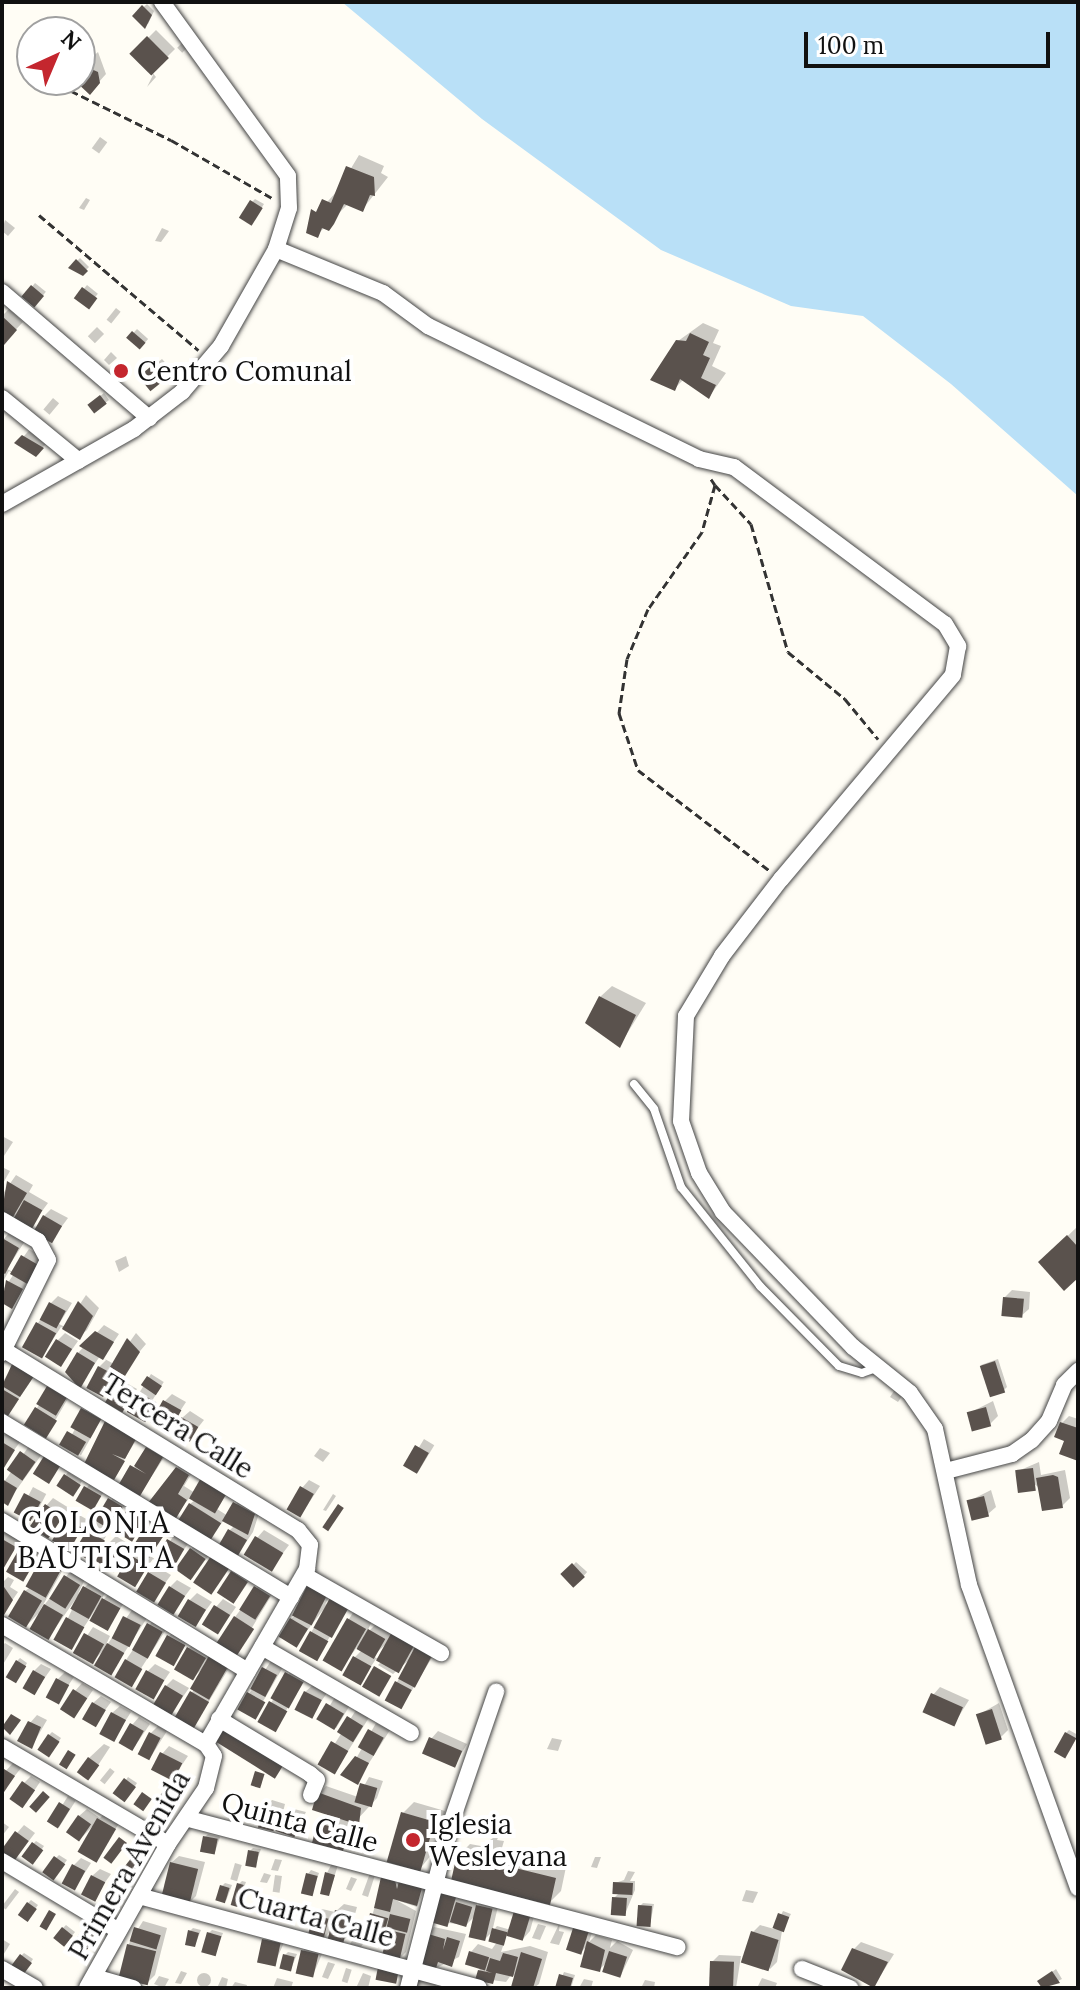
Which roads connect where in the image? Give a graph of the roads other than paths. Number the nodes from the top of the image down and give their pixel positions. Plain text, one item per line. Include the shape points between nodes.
1 (162, 2) edge
2 (276, 249) junction
3 (2, 292) edge
4 (2, 398) edge
5 (149, 418) junction
6 (79, 461) junction
7 (2, 504) edge
8 (634, 1084) dead end
9 (2, 1220) edge
10 (8, 1326) edge
11 (3, 1352) edge
12 (876, 1368) junction
13 (1078, 1371) edge
14 (2, 1422) edge
15 (946, 1471) junction
16 (2, 1521) edge
17 (312, 1557) joint
18 (304, 1575) junction
19 (291, 1597) junction
20 (2, 1625) edge
21 (262, 1647) junction
22 (441, 1653) dead end
23 (248, 1671) junction
24 (496, 1692) dead end
25 (219, 1719) junction
26 (411, 1733) dead end
27 (206, 1744) junction
28 (2, 1747) edge
29 (311, 1795) dead end
30 (189, 1819) junction
31 (168, 1844) junction
32 (2, 1861) edge
33 (434, 1885) junction
34 (1078, 1888) edge
35 (139, 1896) junction
36 (119, 1931) junction
37 (677, 1947) dead end
38 (2, 1969) edge
39 (802, 1969) dead end
40 (411, 1970) junction
41 (90, 1983) edge
42 (35, 1988) edge
43 (133, 1988) edge
44 (408, 1988) edge
45 (479, 1988) edge
46 (850, 1988) edge

1 - 2 street via 288,176 289,208
2 - 5 street via 211,361
2 - 12 street via 383,293 428,326 699,459 734,467 945,624 958,646 953,675 781,879 722,956 686,1016 681,1121 699,1173 723,1212
3 - 5 street
4 - 6 street
5 - 6 street
6 - 7 street
8 - 12 lane via 654,1109 681,1187 760,1286 839,1366 862,1373
9 - 10 street via 38,1241 48,1260 45,1273
10 - 11 street
11 - 17 street, Tercera Calle via 298,1530
12 - 15 street via 924,1409
13 - 15 street via 1032,1440 1012,1454
14 - 19 street
15 - 34 street via 969,1585
16 - 23 street
17 - 18 street, Primera Avenida
18 - 19 street, Primera Avenida
18 - 22 street
19 - 21 street, Primera Avenida
20 - 27 street
21 - 23 street, Primera Avenida
21 - 26 street
23 - 25 street, Primera Avenida
24 - 33 street
25 - 27 street, Primera Avenida
25 - 29 street, Quinta Calle via 310,1774 317,1780
27 - 30 street, Primera Avenida via 215,1767
28 - 31 street
30 - 31 street, Primera Avenida
30 - 33 street, Quinta Calle
31 - 35 street, Primera Avenida
32 - 36 street
33 - 37 street, Quinta Calle
33 - 40 street
35 - 36 street, Primera Avenida
35 - 40 street, Cuarta Calle
36 - 41 street, Primera Avenida
38 - 42 street
39 - 46 street
40 - 44 street
40 - 45 street, Cuarta Calle
41 - 43 street

